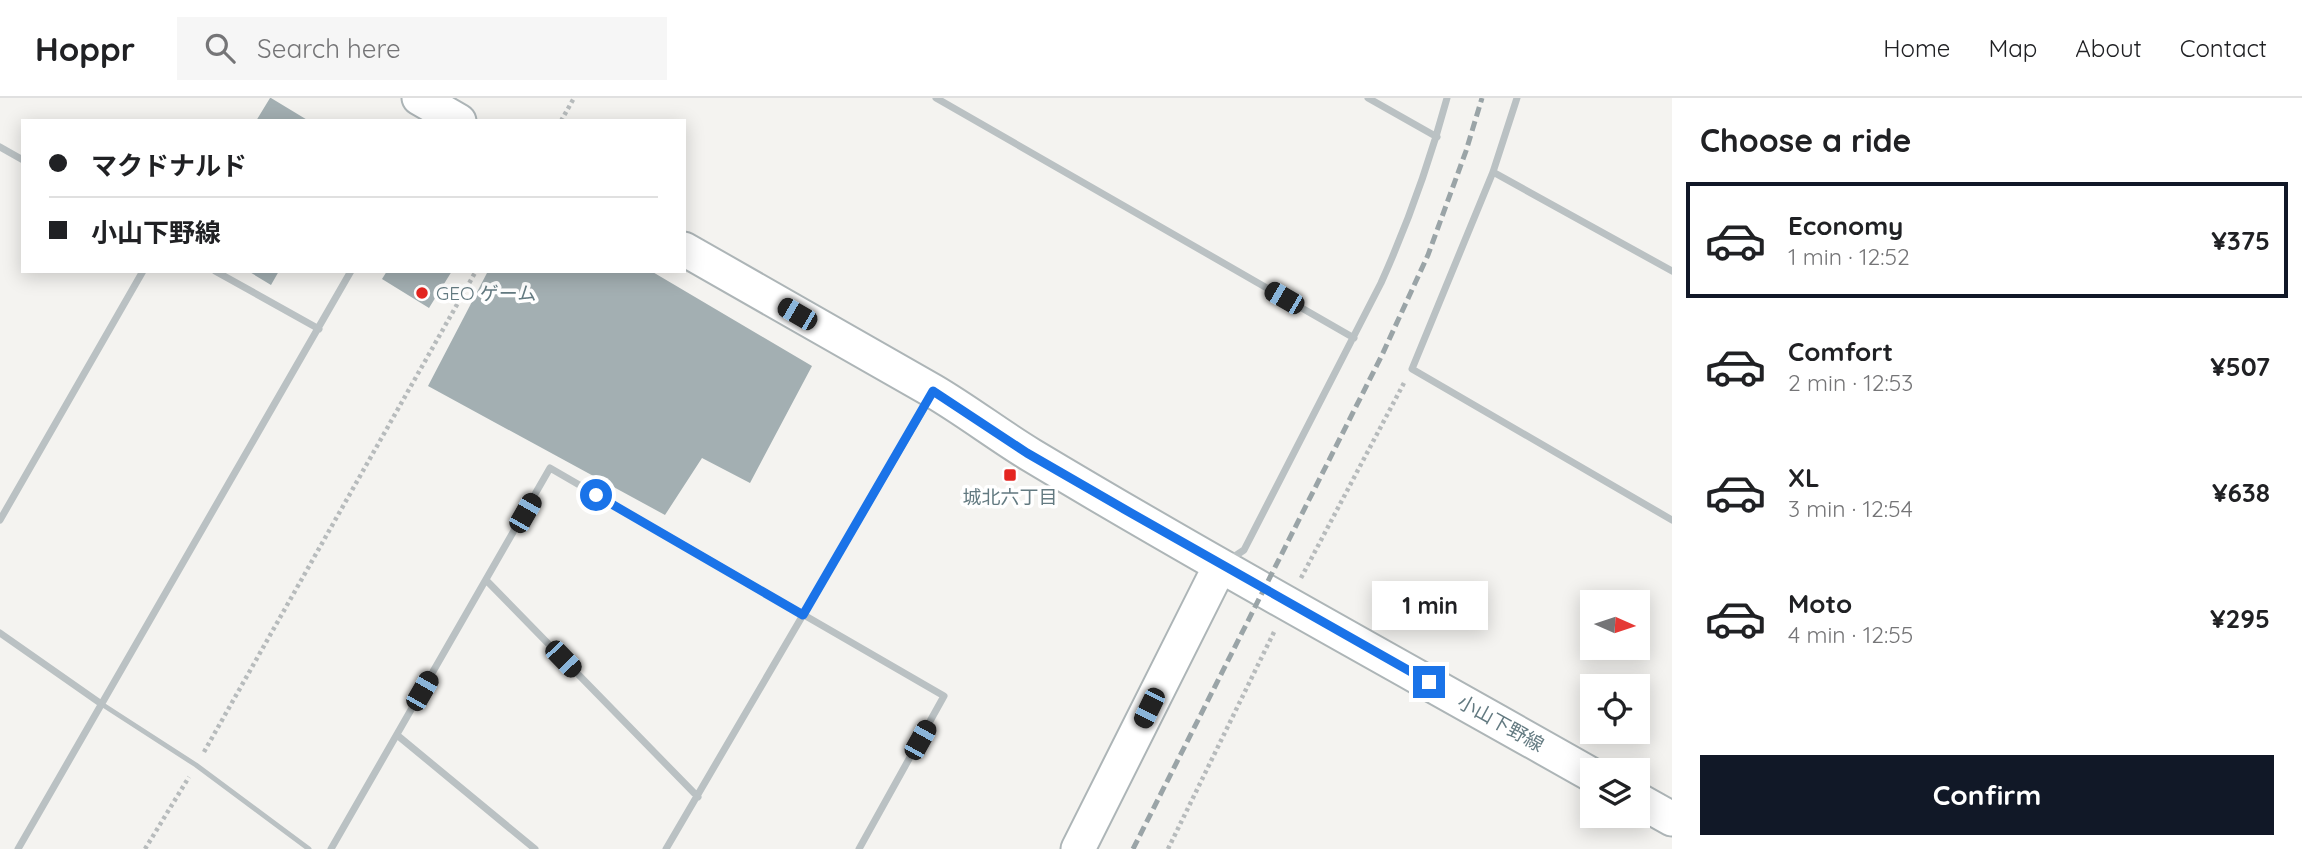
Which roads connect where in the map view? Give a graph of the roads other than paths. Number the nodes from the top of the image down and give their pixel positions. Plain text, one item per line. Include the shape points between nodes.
1 (936, 98) edge
2 (1368, 98) edge
3 (1447, 98) edge
4 (1517, 98) edge
5 (1437, 137) junction
6 (1, 149) edge
7 (21, 159) edge
8 (1493, 172) junction
9 (686, 250) edge
10 (1672, 271) edge
11 (142, 273) edge
12 (219, 273) edge
13 (350, 273) edge
14 (319, 329) junction
15 (1354, 338) junction
16 (933, 391) junction
17 (0, 520) edge
18 (1672, 520) edge
19 (1220, 566) junction
20 (486, 580) junction
21 (803, 615) junction
22 (0, 633) edge
23 (100, 703) junction
24 (397, 735) junction
25 (1580, 768) edge
26 (698, 797) junction
27 (1650, 807) edge
28 (1672, 819) edge
29 (18, 849) edge
30 (309, 849) edge
31 (331, 849) edge
32 (535, 849) edge
33 (666, 849) edge
34 (859, 849) edge
35 (1078, 849) edge

1 - 15 street
2 - 5 street
3 - 5 street
4 - 8 street
5 - 15 street via 1400,240
6 - 7 street
8 - 10 street
8 - 18 street via 1412,369
9 - 16 main road, 小山下野線
11 - 17 street
12 - 14 street
13 - 14 street
14 - 23 street
15 - 19 street via 1244,550
16 - 19 main road, 小山下野線 via 1027,453
16 - 21 street
19 - 25 main road, 小山下野線
19 - 35 main road
20 - 21 street via 550,468
20 - 24 street
20 - 26 street
21 - 26 street
21 - 34 street via 944,696
22 - 23 street
23 - 29 street
23 - 30 lane via 196,765
24 - 31 street
24 - 32 street
26 - 33 street
27 - 28 main road

